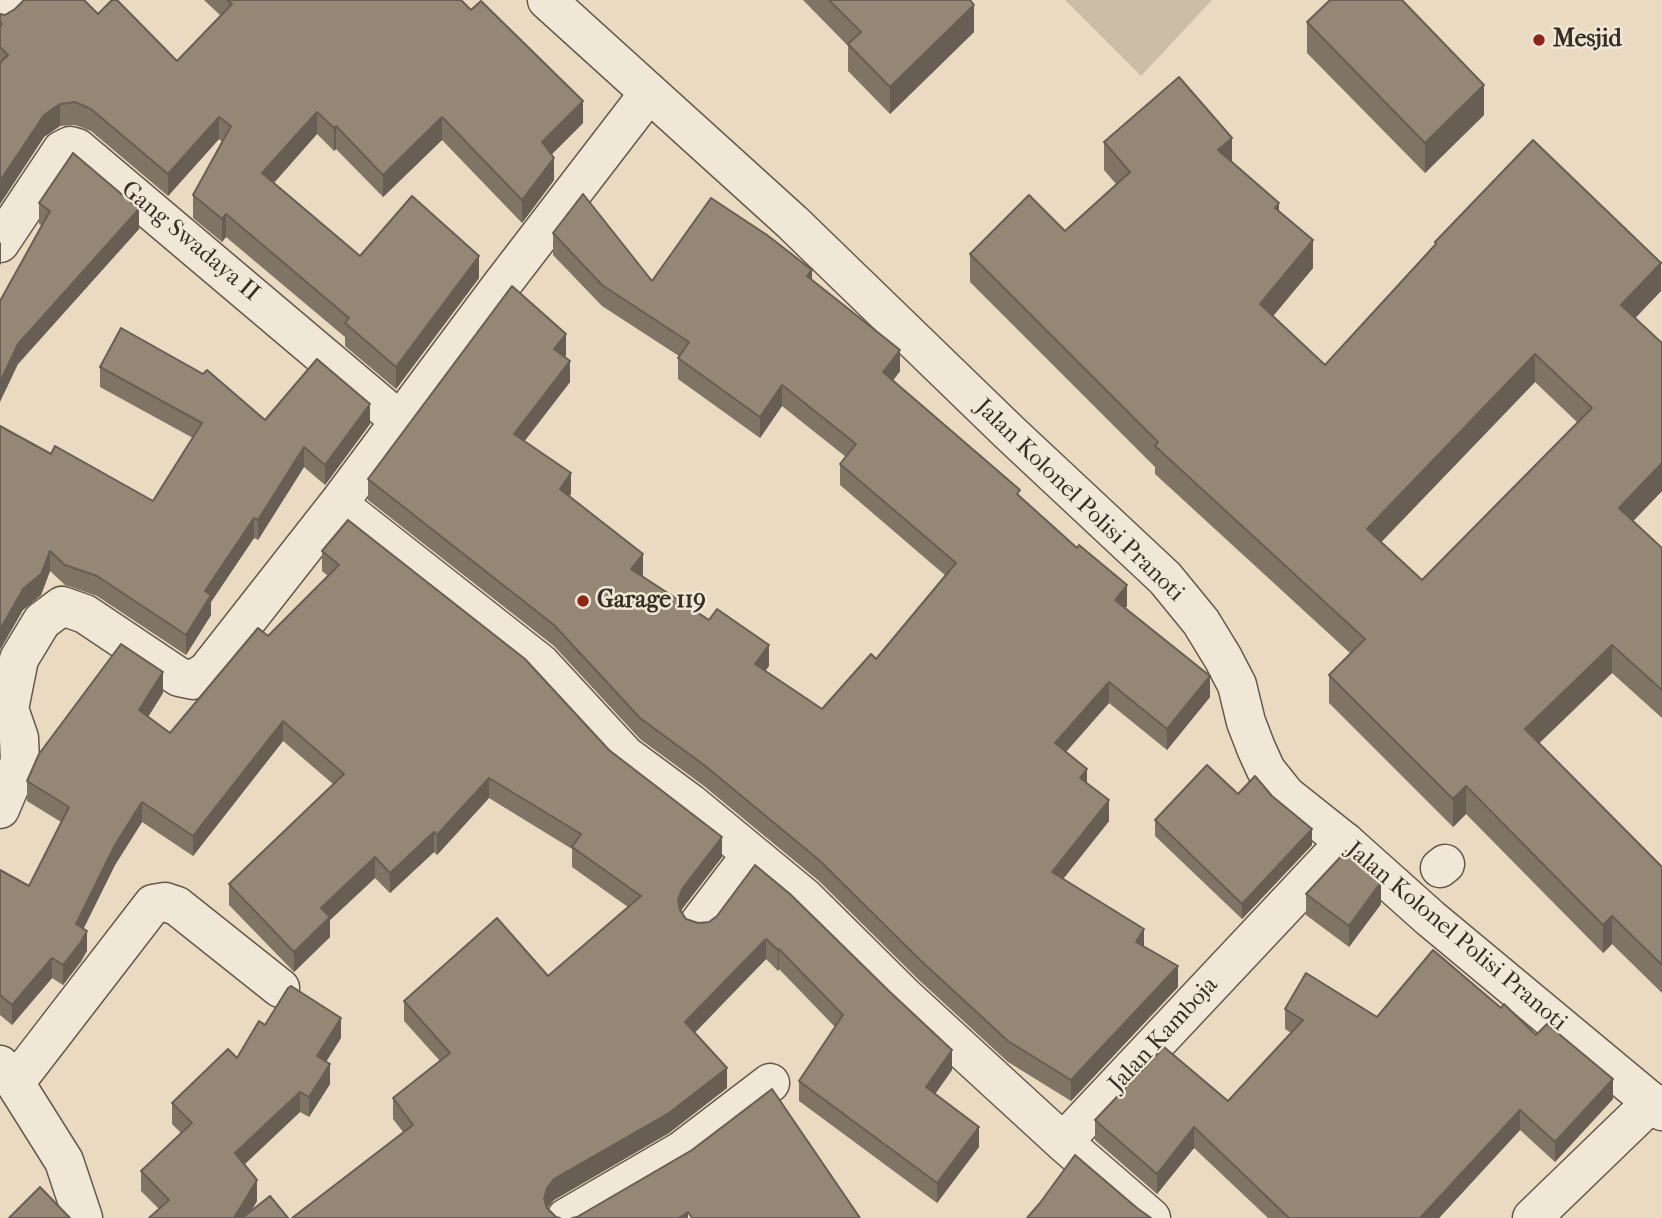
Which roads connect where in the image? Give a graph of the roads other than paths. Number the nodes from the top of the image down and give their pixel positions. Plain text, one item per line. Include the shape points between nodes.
1 (16, 0) edge
2 (547, 0) edge
3 (0, 16) edge
4 (649, 93) junction
5 (0, 243) edge
6 (400, 421) junction
7 (338, 504) junction
8 (0, 810) edge
9 (1345, 842) junction
10 (751, 855) junction
11 (700, 922) edge
12 (280, 988) dead end
13 (7, 1074) edge
14 (770, 1083) dead end
15 (1657, 1107) edge
16 (1063, 1142) junction
17 (83, 1218) edge
18 (566, 1218) edge
19 (1152, 1218) edge
20 (1532, 1218) edge

1 - 3 street
2 - 4 street, Jalan Kolonel Polisi Pranoti
4 - 6 street
4 - 9 street, Jalan Kolonel Polisi Pranoti via 792,222 1165,578 1223,658 1266,770 1286,795
5 - 6 street, Gang Swadaya II via 62,150 77,148
6 - 7 street
7 - 8 street via 207,671 193,680 179,677 85,614 62,606 42,621 19,659 9,709 19,738 20,762
7 - 10 street via 540,663 625,755
9 - 15 street, Jalan Kolonel Polisi Pranoti
9 - 16 street, Jalan Kamboja
10 - 11 street
10 - 16 street via 804,898
12 - 13 street via 177,906 153,904
13 - 17 street via 64,1161
14 - 18 street via 681,1151
15 - 20 street
16 - 19 street

